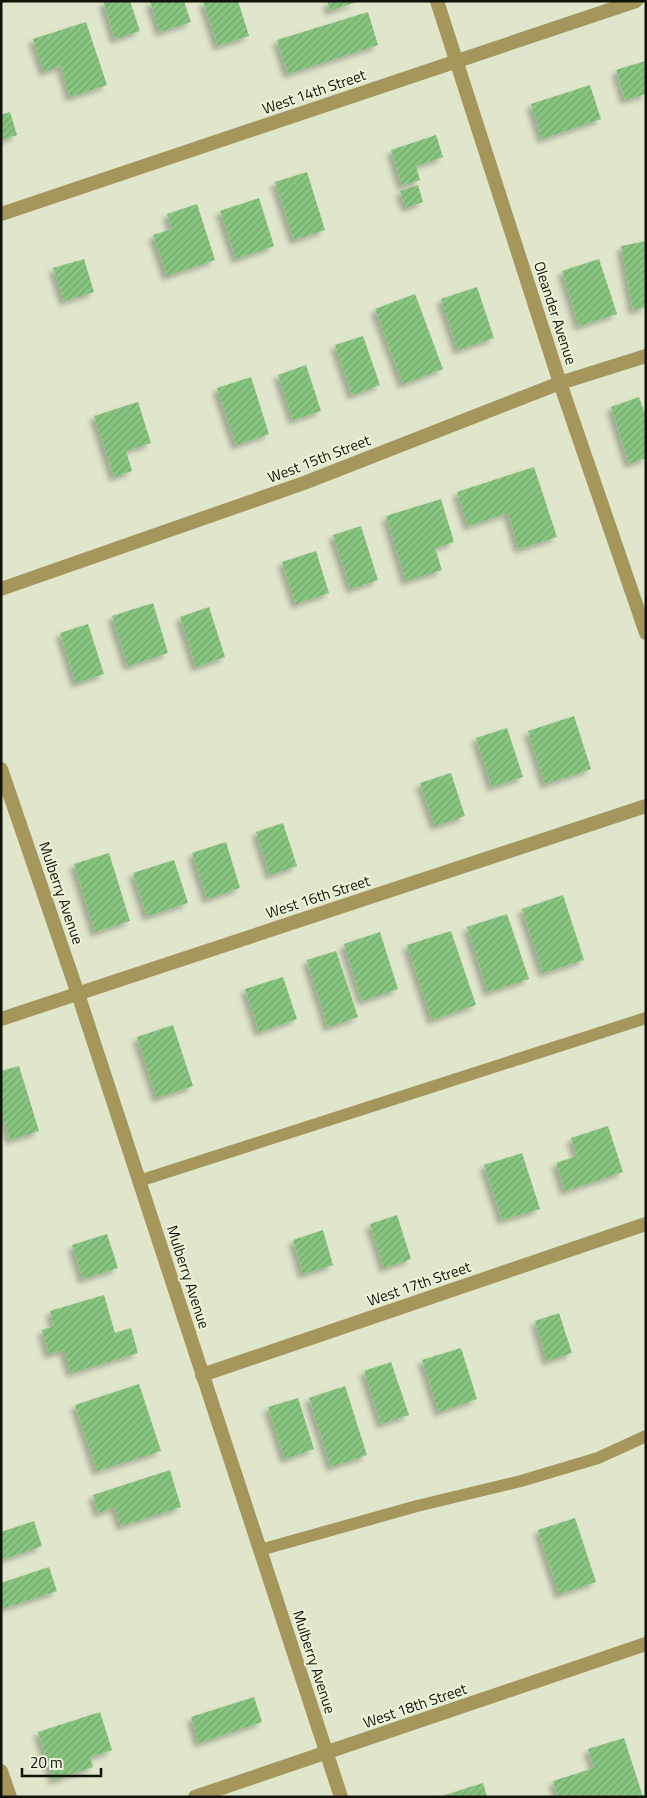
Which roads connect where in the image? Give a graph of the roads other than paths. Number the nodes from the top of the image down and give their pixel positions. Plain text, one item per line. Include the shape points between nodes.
1 (437, 1) edge
2 (636, 1) edge
3 (457, 61) junction
4 (1, 214) edge
5 (646, 356) edge
6 (560, 383) junction
7 (1, 589) edge
8 (646, 633) edge
9 (1, 769) edge
10 (646, 806) edge
11 (78, 994) junction
12 (646, 1018) edge
13 (1, 1019) edge
14 (139, 1181) junction
15 (646, 1224) edge
16 (202, 1375) junction
17 (646, 1436) edge
18 (260, 1550) junction
19 (646, 1644) edge
20 (327, 1754) junction
21 (1, 1772) edge
22 (10, 1797) edge
23 (195, 1797) edge
24 (341, 1797) edge

1 - 3 street, Oleander Avenue
2 - 3 street, West 14th Street
3 - 4 street, West 14th Street
3 - 6 street, Oleander Avenue
5 - 6 street, West 15th Street
6 - 7 street, West 15th Street via 304,483
6 - 8 street, Oleander Avenue
9 - 11 street, Mulberry Avenue
10 - 11 street, West 16th Street
11 - 13 street, West 16th Street
11 - 14 street, Mulberry Avenue
12 - 14 lane
14 - 16 street, Mulberry Avenue
15 - 16 street, West 17th Street
16 - 18 street, Mulberry Avenue
17 - 18 lane via 598,1458 522,1481
18 - 20 street, Mulberry Avenue
19 - 20 street, West 18th Street
20 - 23 street, West 18th Street
20 - 24 street, Mulberry Avenue
21 - 22 street

